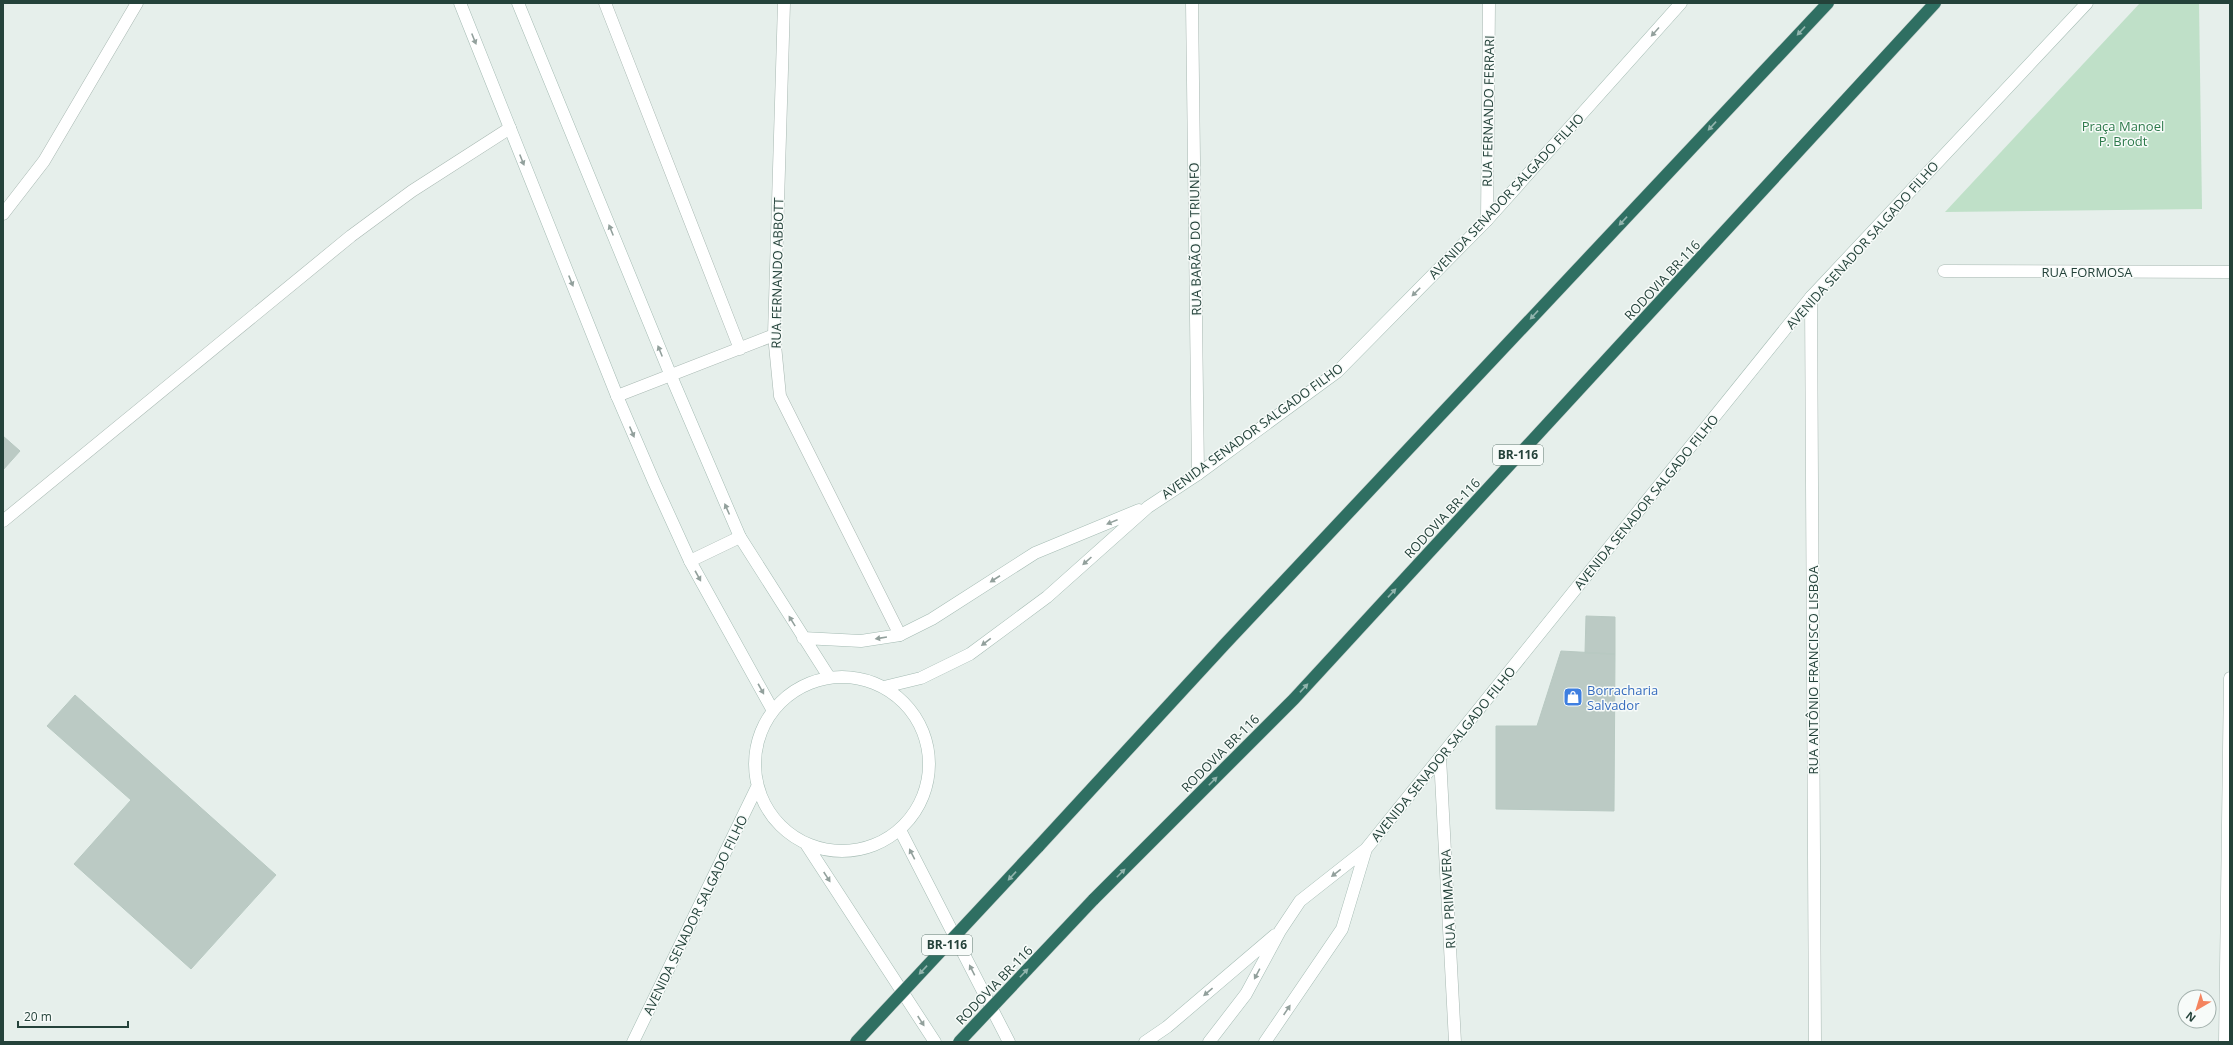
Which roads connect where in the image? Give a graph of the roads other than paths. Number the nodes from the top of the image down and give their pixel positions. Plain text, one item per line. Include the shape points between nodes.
1 (137, 3) edge
2 (460, 3) edge
3 (518, 3) edge
4 (604, 3) edge
5 (784, 3) edge
6 (1192, 3) edge
7 (1489, 3) edge
8 (1681, 3) edge
9 (1828, 3) edge
10 (1936, 3) edge
11 (2087, 3) edge
12 (510, 128) junction
13 (3, 214) edge
14 (1487, 220) junction
15 (1944, 271) dead end
16 (2230, 272) edge
17 (1811, 297) junction
18 (774, 335) junction
19 (740, 349) junction
20 (671, 376) junction
21 (617, 396) junction
22 (1198, 474) junction
23 (1148, 507) junction
24 (3, 521) edge
25 (740, 537) junction
26 (690, 561) junction
27 (900, 635) junction
28 (803, 638) junction
29 (829, 677) junction
30 (2230, 678) edge
31 (884, 687) junction
32 (772, 709) junction
33 (2229, 718) edge
34 (1440, 757) junction
35 (757, 787) junction
36 (900, 830) junction
37 (806, 844) junction
38 (1366, 849) junction
39 (1280, 931) junction
40 (633, 1042) edge
41 (856, 1042) edge
42 (935, 1042) edge
43 (959, 1042) edge
44 (1009, 1042) edge
45 (1145, 1042) edge
46 (1209, 1042) edge
47 (1265, 1042) edge
48 (1455, 1042) edge
49 (1815, 1042) edge
50 (2225, 1042) edge

1 - 13 main road via 44,161
2 -> 12 main road
20 -> 3 main road
4 - 19 main road
5 - 18 main road, RUA FERNANDO ABBOTT
6 - 22 main road, RUA BARÃO DO TRIUNFO
7 - 14 main road, RUA FERNANDO FERRARI
8 -> 14 main road, AVENIDA SENADOR SALGADO FILHO
9 -> 41 highway, BR-116, bridge via 1225,644
43 -> 10 highway, RODOVIA BR-116 / BR-116, bridge via 1094,900 1294,699
11 - 17 main road, AVENIDA SENADOR SALGADO FILHO
12 -> 21 main road
12 - 24 main road via 412,190 351,236
14 -> 22 main road, AVENIDA SENADOR SALGADO FILHO via 1337,372
15 - 16 main road, RUA FORMOSA
17 - 34 main road, AVENIDA SENADOR SALGADO FILHO
17 - 49 main road, RUA ANTÔNIO FRANCISCO LISBOA
18 - 19 main road
18 - 27 main road, RUA FERNANDO ABBOTT via 780,396
19 - 20 main road
20 - 21 main road
25 -> 20 main road
21 -> 26 main road
22 - 23 main road, AVENIDA SENADOR SALGADO FILHO
23 -> 27 main road, AVENIDA SENADOR SALGADO FILHO via 1035,553 932,619
23 -> 31 main road, AVENIDA SENADOR SALGADO FILHO via 1047,597 970,654 921,678
25 - 26 main road
28 -> 25 main road
26 -> 32 main road
27 -> 28 main road, AVENIDA SENADOR SALGADO FILHO via 861,641
28 - 29 main road
29 - 31 main road via 858,678
29 - 32 main road via 808,683 788,694
30 - 33 main road
31 - 36 main road via 906,705 922,729 929,751 929,776 923,799
32 - 35 main road via 759,733 753,760
33 - 50 main road
34 - 38 main road, AVENIDA SENADOR SALGADO FILHO
34 - 48 main road, RUA PRIMAVERA
35 - 37 main road via 767,811 784,830
35 - 40 main road, AVENIDA SENADOR SALGADO FILHO
36 - 37 main road via 888,839 861,850 833,852
44 -> 36 main road
37 -> 42 main road
38 -> 39 main road via 1300,901
47 -> 38 main road, AVENIDA SENADOR SALGADO FILHO via 1342,929
39 -> 45 main road via 1167,1027
39 -> 46 main road via 1246,994

